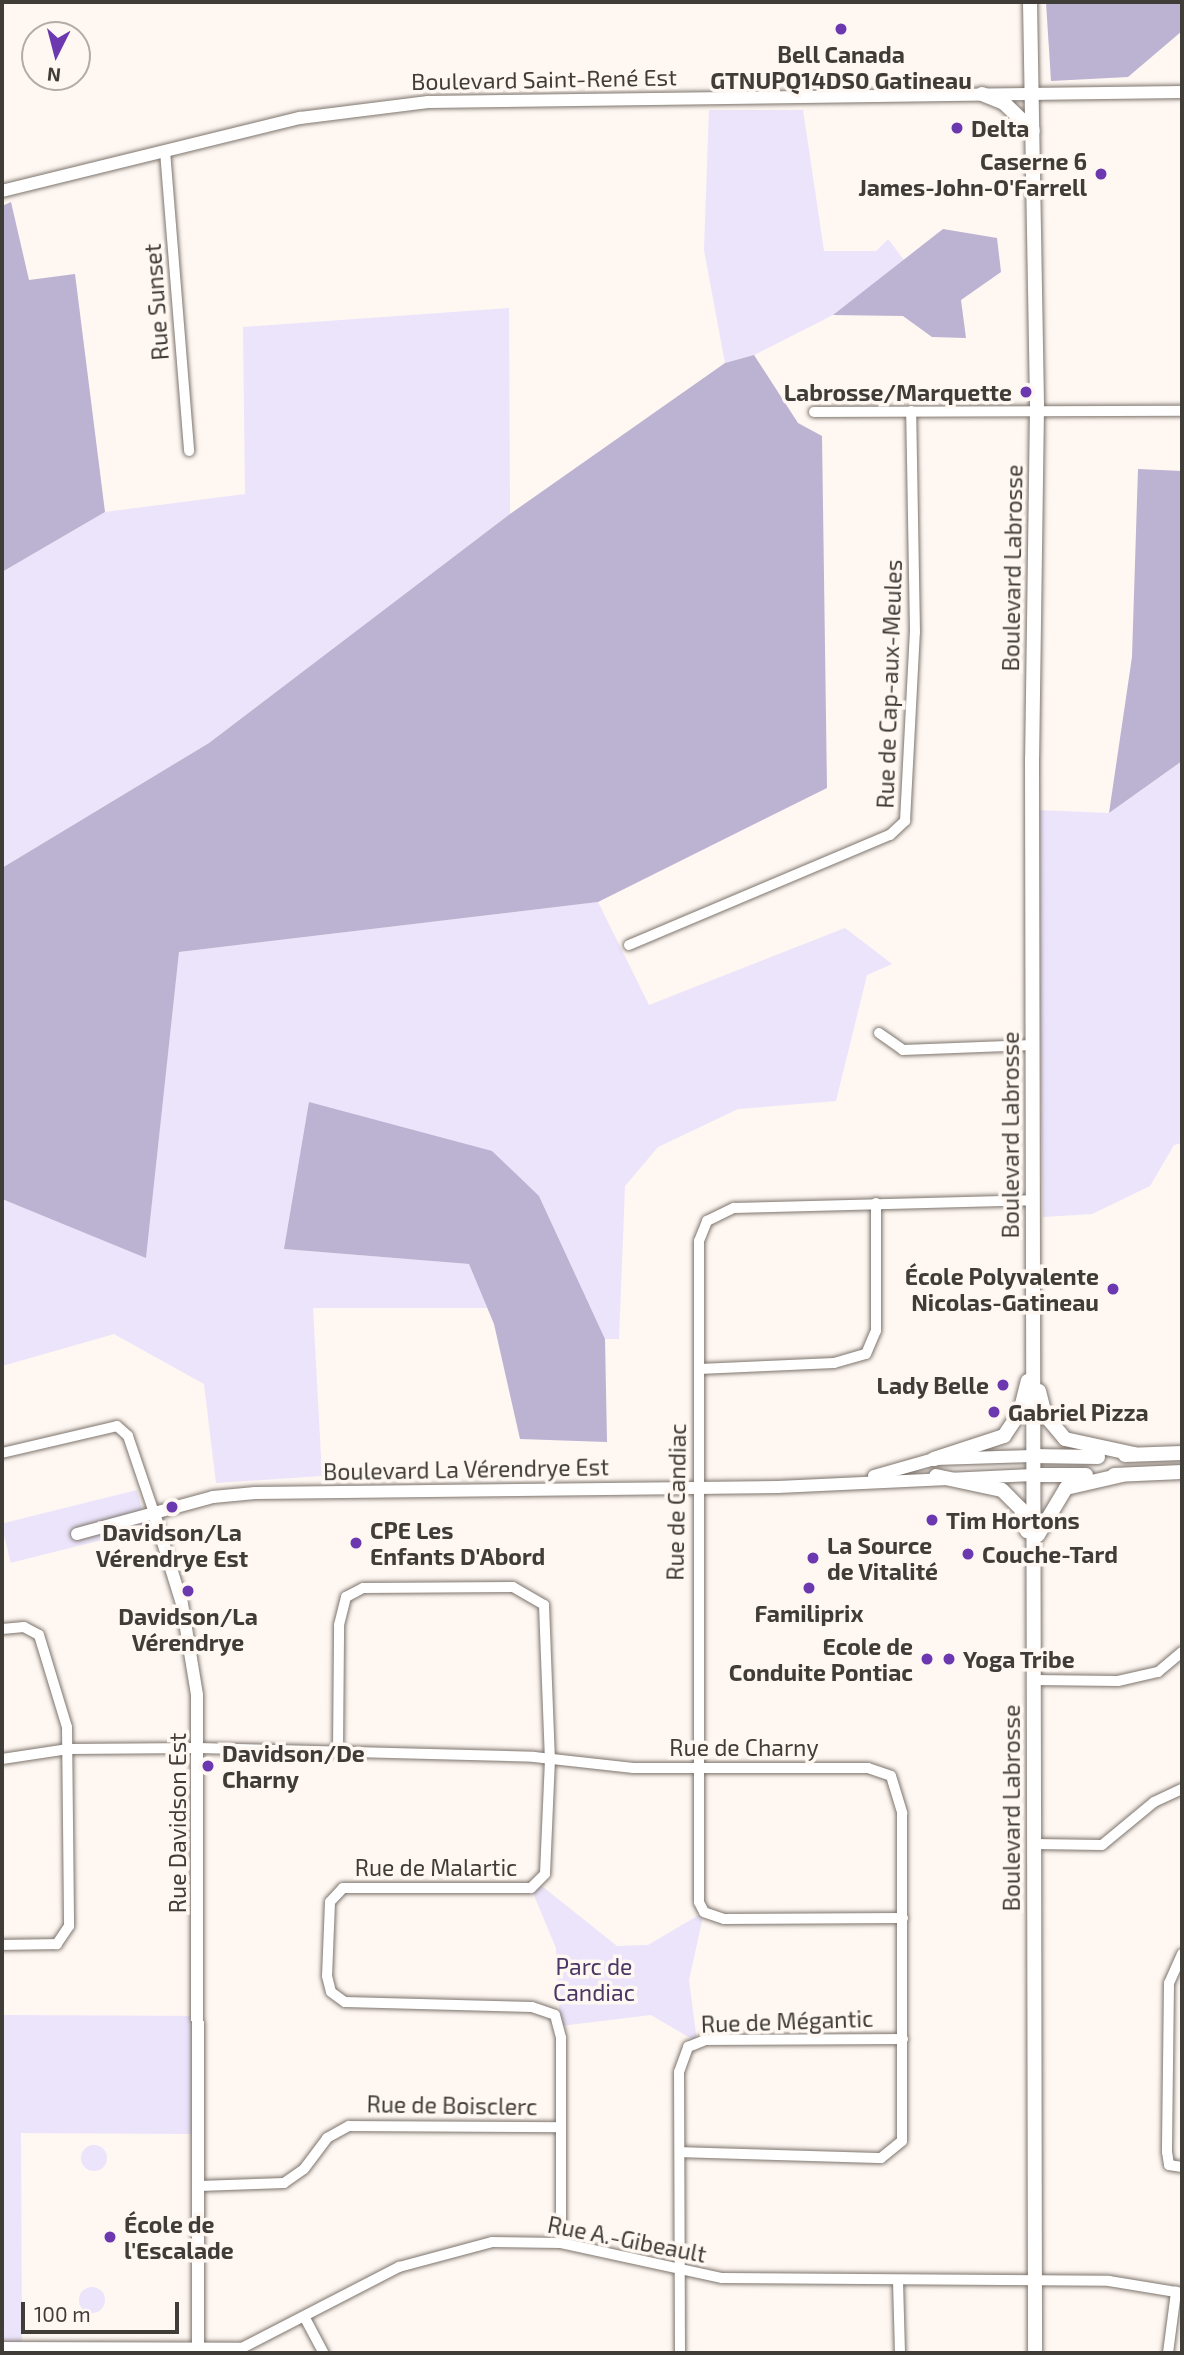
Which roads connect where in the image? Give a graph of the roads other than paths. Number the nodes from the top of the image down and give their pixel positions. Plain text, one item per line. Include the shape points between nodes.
1 (1030, 2) edge
2 (1182, 92) edge
3 (982, 94) junction
4 (1032, 94) junction
5 (1033, 131) junction
6 (165, 151) junction
7 (2, 191) edge
8 (1037, 408) junction
9 (911, 411) junction
10 (1182, 411) edge
11 (814, 412) dead end
12 (189, 450) dead end
13 (629, 945) dead end
14 (879, 1033) dead end
15 (1033, 1045) junction
16 (1032, 1200) junction
17 (876, 1203) junction
18 (1034, 1359) junction
19 (699, 1369) junction
20 (2, 1453) edge
21 (1182, 1453) edge
22 (1134, 1454) junction
23 (1032, 1456) junction
24 (934, 1460) junction
25 (1182, 1472) edge
26 (1033, 1475) junction
27 (1122, 1475) junction
28 (936, 1476) junction
29 (861, 1481) junction
30 (696, 1488) junction
31 (154, 1513) junction
32 (77, 1534) dead end
33 (1033, 1571) junction
34 (2, 1629) edge
35 (1182, 1652) edge
36 (1033, 1680) junction
37 (198, 1748) junction
38 (68, 1749) junction
39 (338, 1751) junction
40 (2, 1759) edge
41 (550, 1759) junction
42 (697, 1767) junction
43 (1182, 1789) edge
44 (1034, 1843) junction
45 (903, 1919) junction
46 (2, 1945) edge
47 (1182, 1954) edge
48 (903, 2039) junction
49 (561, 2127) junction
50 (681, 2152) junction
51 (1182, 2167) edge
52 (199, 2186) junction
53 (561, 2243) junction
54 (678, 2273) junction
55 (898, 2281) junction
56 (1035, 2281) junction
57 (1179, 2293) edge
58 (305, 2318) junction
59 (2, 2347) edge
60 (198, 2352) edge
61 (72, 2353) edge
62 (324, 2353) edge
63 (680, 2353) edge
64 (900, 2353) edge
65 (1035, 2353) edge
66 (1168, 2353) edge

1 - 4 main road, Boulevard Labrosse
2 - 4 street, Boulevard Saint-René Est
3 - 4 street, Boulevard Saint-René Est
3 - 5 main road via 1004,103
3 - 6 street, Boulevard Saint-René Est via 428,102 300,118
4 - 5 main road, Boulevard Labrosse
5 - 8 main road, Boulevard Labrosse
6 - 7 street, Boulevard Saint-René Est
6 - 12 street, Rue Sunset
8 - 9 street
8 - 10 street
8 - 15 main road, Boulevard Labrosse
9 - 11 street
9 - 13 street, Rue de Cap-aux-Meules via 915,632 905,821 890,835
14 - 15 street via 903,1050
15 - 16 main road, Boulevard Labrosse
16 - 17 street, Rue de Candiac
16 - 18 main road, Boulevard Labrosse
17 - 19 street, Rue de Candiac via 734,1208 707,1221 698,1253
17 - 19 street via 876,1331 866,1354 834,1363
18 - 22 main road via 1042,1407 1058,1434 1087,1449
18 - 23 main road, Boulevard Labrosse
18 - 24 main road via 1009,1432 989,1445
19 - 30 street, Rue de Candiac
20 - 31 street, Rue Davidson Est via 117,1426 128,1436
21 - 22 main road, Boulevard La Vérendrye Est
22 - 23 main road, Boulevard La Vérendrye Est
23 - 24 street, Boulevard La Vérendrye Est
23 - 26 main road, Boulevard Labrosse
24 - 29 street, Boulevard La Vérendrye Est
25 - 27 main road, Boulevard La Vérendrye Est
26 - 27 main road, Boulevard La Vérendrye Est
26 - 28 street, Boulevard La Vérendrye Est
26 - 33 main road, Boulevard Labrosse
27 - 33 main road via 1076,1483 1057,1497 1039,1528
28 - 29 street, Boulevard La Vérendrye Est
28 - 33 main road via 1002,1490 1016,1501
29 - 30 street, Boulevard La Vérendrye Est
30 - 31 street, Boulevard La Vérendrye Est via 255,1493
30 - 42 street, Rue de Candiac
31 - 32 street, Boulevard La Vérendrye Est
31 - 37 street, Rue Davidson Est via 191,1646
33 - 36 main road, Boulevard Labrosse
34 - 38 street via 32,1629 44,1644
35 - 36 street via 1158,1672 1118,1681
36 - 44 main road, Boulevard Labrosse
37 - 38 street, Rue de Charny
37 - 39 street, Rue de Charny
37 - 52 street, Rue Davidson Est
38 - 40 street, Rue de Charny
38 - 46 street via 68,1934 50,1945
39 - 41 street, Rue de Charny
39 - 41 street, Rue de Malartic via 339,1625 346,1597 363,1588 513,1587 528,1592 547,1611
41 - 42 street, Rue de Charny
41 - 49 street, Rue de Malartic via 549,1862 538,1883 342,1888 330,1902 327,1976 337,1998 355,2004 550,2011 561,2038
42 - 45 street, Rue de Charny via 868,1768 891,1776 901,1794
42 - 45 street, Rue de Candiac via 697,1884 704,1912 724,1919
43 - 44 street via 1154,1802 1102,1845
44 - 56 main road, Boulevard Labrosse
45 - 48 street, Rue de Charny
47 - 51 street via 1169,1983 1167,2152 1169,2165
48 - 50 street, Rue de Mégantic via 697,2042 681,2062
48 - 50 street, Rue de Charny via 904,2130 891,2154
49 - 52 street, Rue de Boisclerc via 349,2126 327,2138 304,2169 284,2183
49 - 53 street, Rue de Malartic
50 - 54 street, Rue de Mégantic
52 - 60 street, Rue Davidson Est
53 - 54 street, Rue A.-Gibeault
53 - 58 street, Rue A.-Gibeault via 492,2242 443,2250
54 - 55 street, Rue A.-Gibeault
54 - 63 street, Rue de Mégantic
55 - 56 street, Rue A.-Gibeault
55 - 64 street
56 - 57 street, Rue A.-Gibeault via 1109,2281
56 - 65 main road, Boulevard Labrosse
57 - 66 street
58 - 60 street, Rue A.-Gibeault via 252,2345
58 - 62 street
59 - 61 street, Rue A.-Gibeault
60 - 61 street, Rue A.-Gibeault

